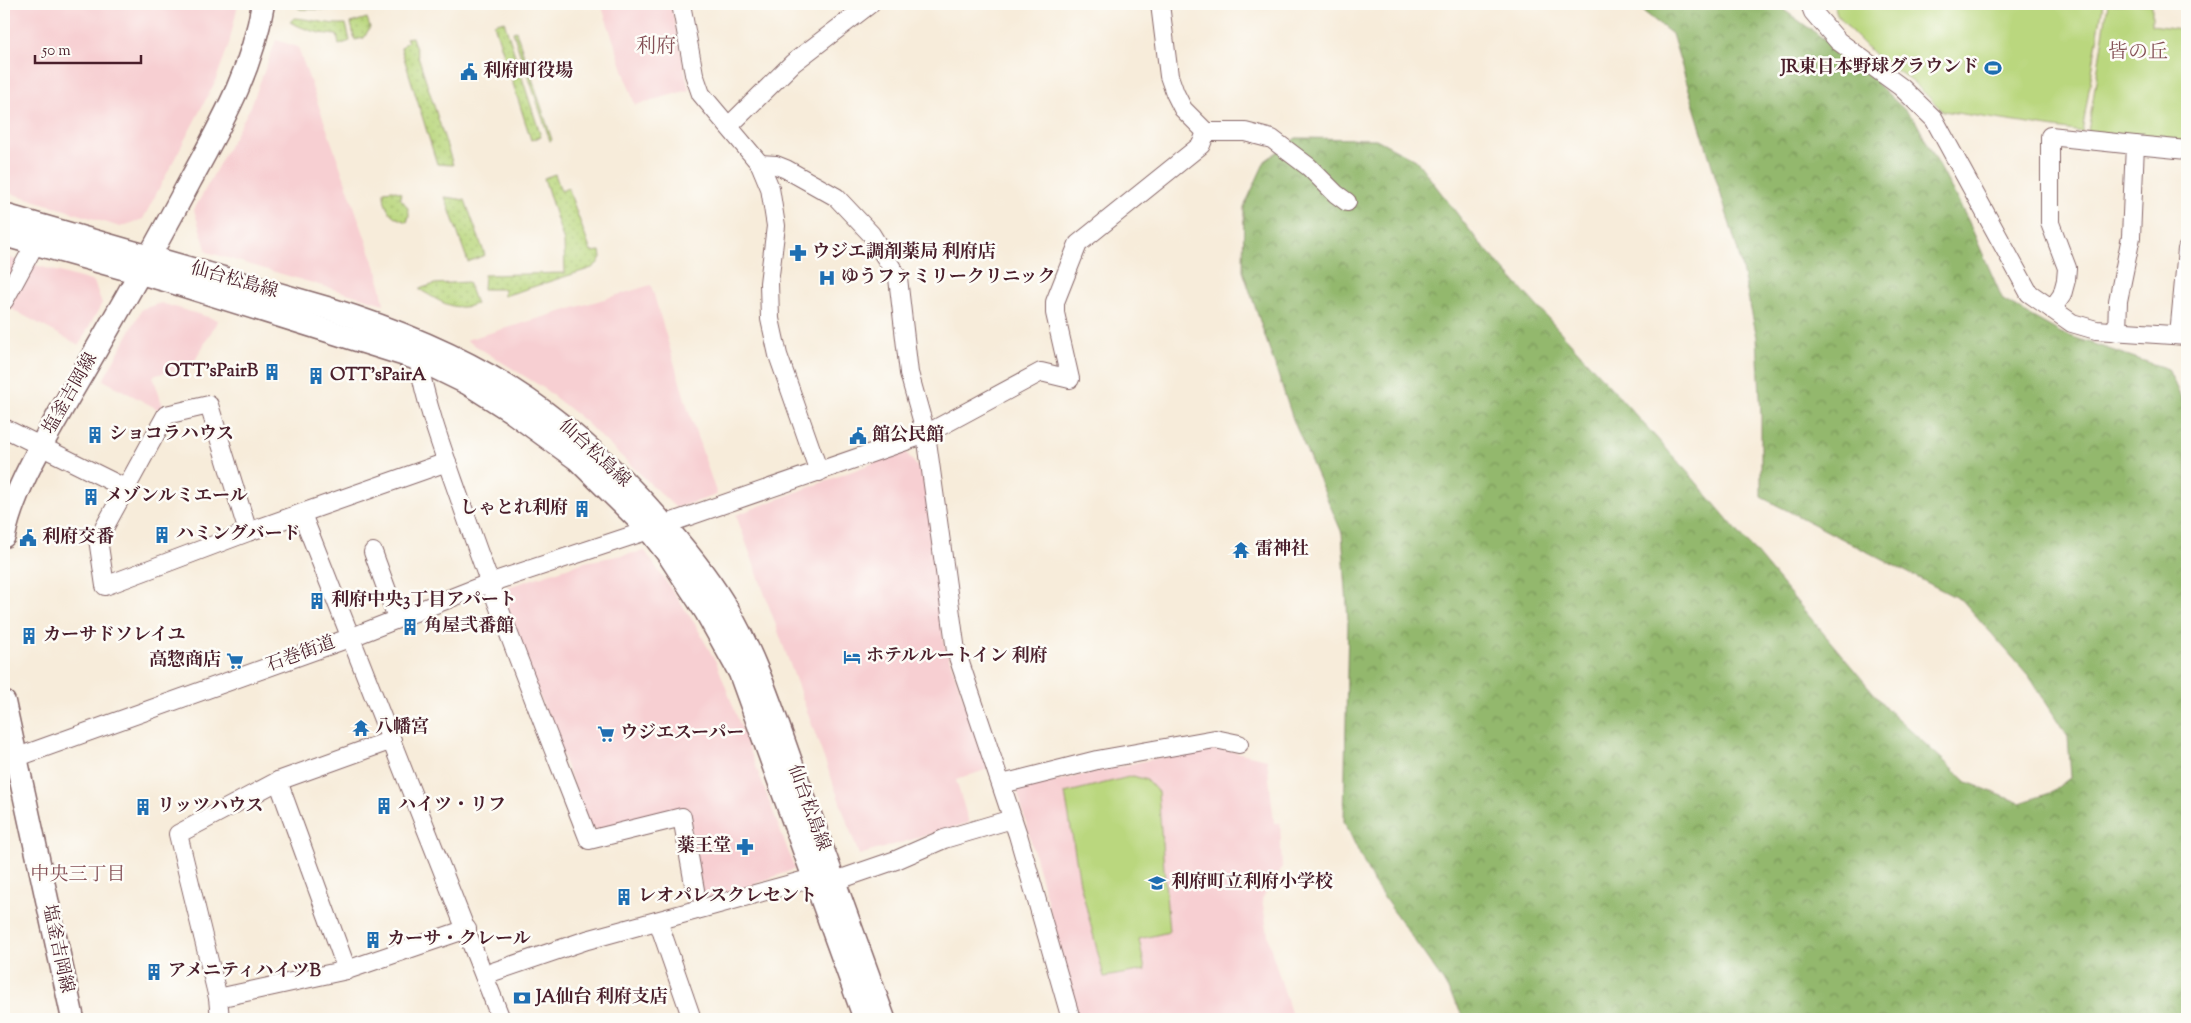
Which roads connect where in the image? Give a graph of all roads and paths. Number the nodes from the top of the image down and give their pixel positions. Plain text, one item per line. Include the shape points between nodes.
1 (263, 4) edge
2 (681, 4) edge
3 (870, 4) edge
4 (1160, 4) edge
5 (1810, 4) edge
6 (730, 126) junction
7 (1206, 132) junction
8 (2135, 145) junction
9 (2187, 150) edge
10 (760, 164) junction
11 (1347, 202) dead end
12 (4, 215) edge
13 (4, 235) edge
14 (35, 244) junction
15 (2187, 249) edge
16 (145, 265) junction
17 (4, 301) edge
18 (2052, 309) junction
19 (2117, 332) junction
20 (2183, 335) edge
21 (418, 359) junction
22 (4, 428) edge
23 (926, 434) junction
24 (42, 445) junction
25 (447, 462) junction
26 (819, 472) junction
27 (125, 488) junction
28 (302, 514) junction
29 (656, 527) junction
30 (248, 532) junction
31 (4, 536) edge
32 (373, 552) dead end
33 (489, 583) junction
34 (397, 618) junction
35 (352, 637) junction
36 (4, 702) edge
37 (392, 740) junction
38 (1239, 744) dead end
39 (10, 760) edge
40 (278, 781) junction
41 (1002, 784) junction
42 (1012, 819) junction
43 (824, 880) junction
44 (695, 890) dead end
45 (658, 921) junction
46 (466, 929) junction
47 (347, 970) junction
48 (484, 975) junction
49 (218, 998) junction
50 (73, 1019) edge
51 (220, 1019) edge
52 (501, 1019) edge
53 (692, 1019) edge
54 (865, 1019) edge
55 (884, 1019) edge
56 (1071, 1019) edge

1 - 16 main road, 塩釜吉岡線 via 258,32 237,94
2 - 6 street via 690,60 701,94
3 - 6 street via 793,64
4 - 7 street via 1169,76 1175,93 1183,109
5 - 18 street via 1838,41 1901,86 1934,119 2029,293
6 - 10 street
7 - 11 street via 1245,132 1272,139
7 - 23 street via 1201,145 1078,244 1055,302 1070,379 1041,372
8 - 9 street
8 - 18 street via 2050,136 2050,223 2067,268 2062,296
8 - 19 street via 2131,237 2118,301
10 - 23 street via 781,167 836,197 856,215 886,254 898,278 909,373
10 - 26 street via 770,188 776,226 769,283 770,319 778,355
12 - 16 main road, 仙台松島線
13 - 14 main road, 仙台松島線
14 - 16 main road, 仙台松島線
14 - 17 street
15 - 20 street
16 - 21 main road, 仙台松島線
16 - 24 main road, 塩釜吉岡線
16 - 29 main road, 仙台松島線 via 380,324 474,365 562,423 613,469
18 - 19 street via 2072,323
19 - 20 street
21 - 25 street
21 - 29 main road, 仙台松島線 via 467,383 551,438
22 - 24 street
23 - 26 street
23 - 41 street via 956,651
24 - 27 street
24 - 31 main road, 塩釜吉岡線 via 8,518
25 - 28 street
25 - 33 street
26 - 29 street
27 - 30 street via 98,538 104,586
27 - 30 street via 166,415 209,405
28 - 30 street
28 - 35 street
29 - 33 street
29 - 43 main road, 仙台松島線 via 668,554 740,673
32 - 34 street
33 - 34 street
33 - 44 street via 590,840 682,817
34 - 35 street
35 - 37 street, 石巻街道
35 - 39 street, 石巻街道
36 - 39 main road, 塩釜吉岡線
37 - 40 street
37 - 46 street, 石巻街道
38 - 41 street via 1215,739 1097,760
39 - 50 main road, 塩釜吉岡線
40 - 47 street
40 - 49 street via 178,834
41 - 42 street
42 - 43 street via 944,838 896,860
42 - 56 street
43 - 45 street
43 - 54 main road, 仙台松島線
43 - 55 main road, 仙台松島線
45 - 48 street via 587,940
45 - 53 street
46 - 47 street
46 - 48 street, 石巻街道
47 - 49 street
48 - 52 street, 石巻街道
49 - 51 street

